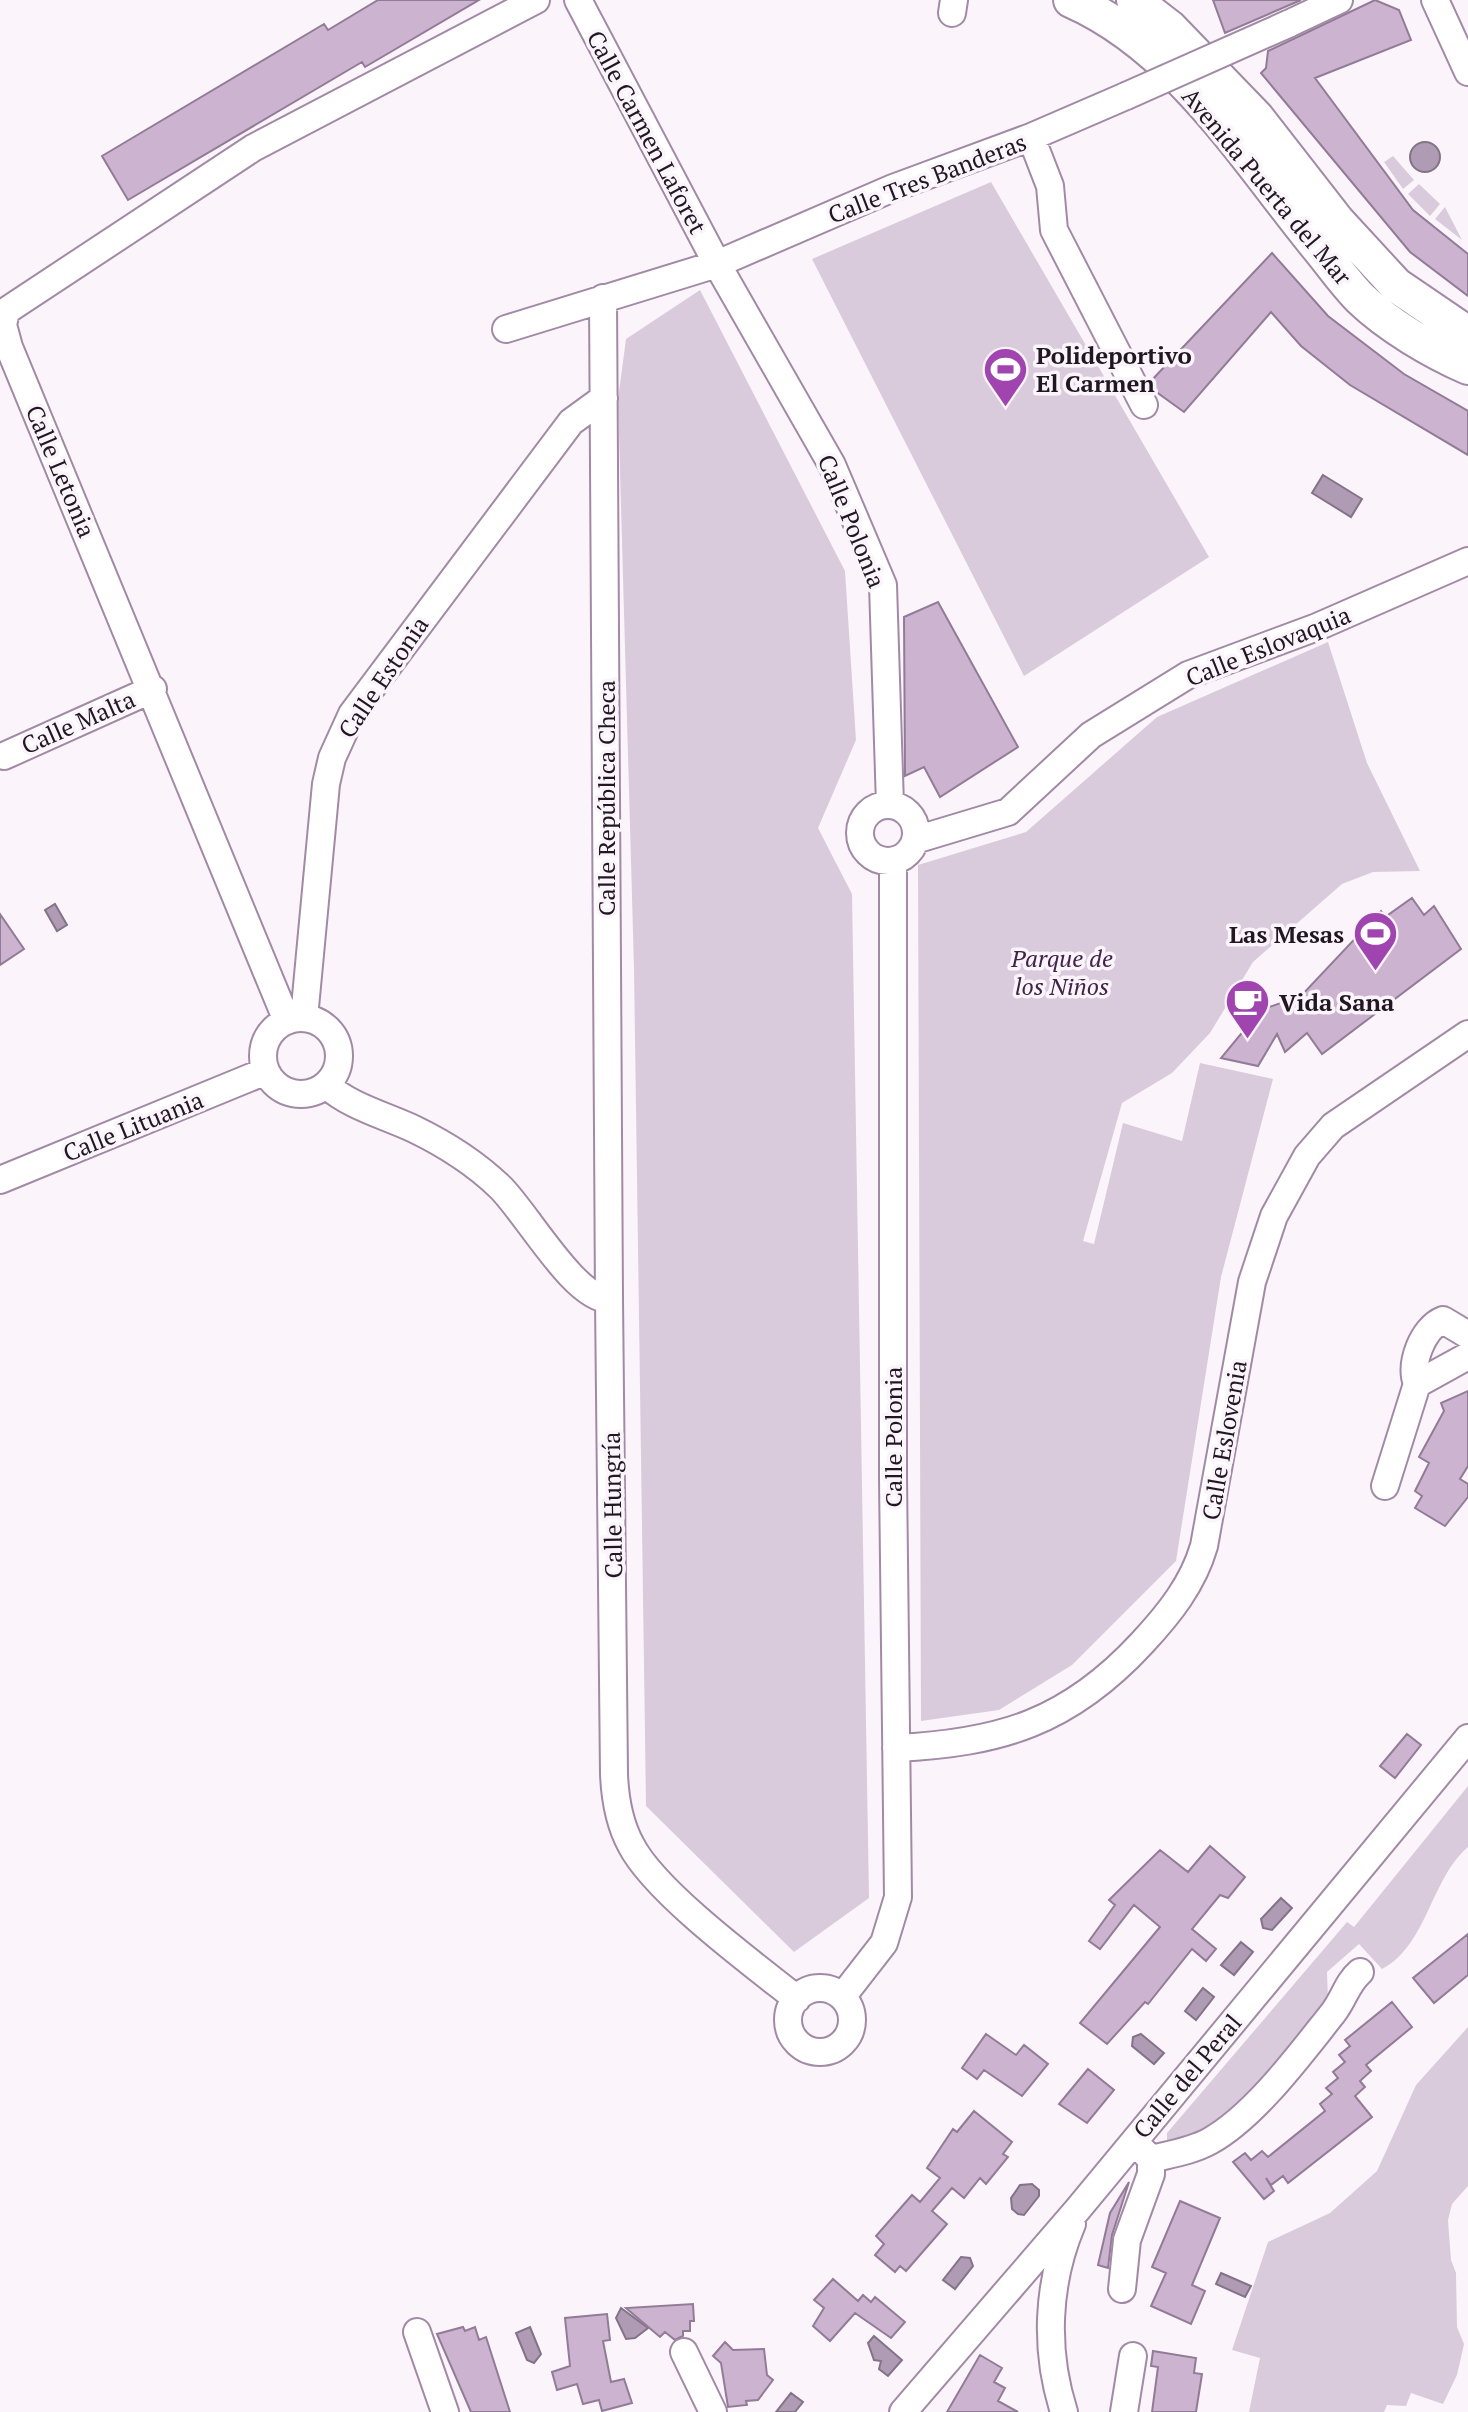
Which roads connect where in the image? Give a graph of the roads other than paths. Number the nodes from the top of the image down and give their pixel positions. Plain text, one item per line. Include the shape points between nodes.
1 (536, 0) edge
2 (578, 0) edge
3 (1071, 0) edge
4 (1134, 0) edge
5 (1339, 0) edge
6 (1435, 0) edge
7 (1468, 72) edge
8 (1031, 137) junction
9 (717, 264) junction
10 (603, 298) junction
11 (506, 329) dead end
12 (1468, 334) edge
13 (1468, 367) edge
14 (604, 398) junction
15 (1144, 405) dead end
16 (1468, 561) edge
17 (153, 689) junction
18 (4, 756) dead end
19 (890, 805) junction
20 (915, 840) junction
21 (893, 861) junction
22 (296, 1019) junction
23 (1468, 1034) edge
24 (266, 1071) junction
25 (326, 1085) junction
26 (0, 1180) edge
27 (609, 1299) junction
28 (1468, 1335) edge
29 (1468, 1356) edge
30 (1417, 1384) junction
31 (1385, 1486) dead end
32 (1468, 1738) edge
33 (896, 1748) junction
34 (1360, 1972) dead end
35 (842, 1997) junction
36 (797, 1999) junction
37 (1142, 2150) junction
38 (1078, 2209) junction
39 (1028, 2266) junction
40 (1122, 2289) dead end
41 (1052, 2292) junction
42 (417, 2332) dead end
43 (684, 2352) dead end
44 (1133, 2356) dead end
45 (445, 2412) edge
46 (713, 2412) edge
47 (903, 2412) edge
48 (1064, 2412) edge
49 (1124, 2412) edge

1 - 17 street, Calle Letonia via 253,148 6,311 3,325 9,347
2 - 9 street, Calle Carmen Laforet
3 - 13 main road, Avenida Puerta del Mar via 1123,28 1161,60 1361,299 1405,332
4 - 12 main road, Avenida Puerta del Mar via 1170,28 1256,117 1337,221 1396,285
5 - 8 street, Calle Tres Banderas, bridge
6 - 7 street
8 - 9 street, Calle Tres Banderas via 893,188
8 - 15 street via 1050,186 1054,230
9 - 10 street, Calle Tres Banderas
9 - 19 street, Calle Polonia via 832,465 883,585
10 - 11 street, Calle Tres Banderas
10 - 14 street, Calle República Checa
14 - 22 street, Calle Estonia via 571,422 341,736 326,784
14 - 27 street, Calle República Checa
16 - 20 street, Calle Eslovaquia via 1317,627 1188,675 1091,735 1008,812
17 - 18 street, Calle Malta
17 - 22 street, Calle Letonia
19 - 20 street via 911,817
19 - 21 street via 872,810 860,835 867,852
20 - 21 street via 907,854
21 - 33 street, Calle Polonia
22 - 24 street via 276,1027 264,1047
22 - 25 street via 327,1028 335,1038 338,1063
23 - 33 street, Calle Eslovenia via 1333,1126 1307,1156 1279,1206 1252,1282 1204,1546 1195,1574 1174,1606 1129,1658 1047,1719 969,1742
24 - 25 street via 292,1093
24 - 26 street, Calle Lituania
25 - 27 street via 459,1154 517,1205 589,1293
27 - 36 street, Calle Hungría via 618,1813 632,1848 658,1881
28 - 30 street via 1443,1320 1425,1333 1415,1370
29 - 30 street
30 - 31 street
32 - 37 street, Calle del Peral
33 - 35 street, Calle Polonia via 896,1912 884,1943
34 - 37 street via 1300,2053 1223,2132 1197,2147
35 - 36 street via 825,1988
35 - 36 street via 851,2016 847,2038 819,2053 806,2049 792,2034 787,2021
37 - 38 street, Calle del Peral
37 - 40 street via 1151,2174 1127,2240
38 - 39 street, Calle del Peral
38 - 41 street
39 - 41 street
39 - 47 street, Calle del Peral
41 - 48 street via 1052,2355
42 - 45 street
43 - 46 street
44 - 49 street

